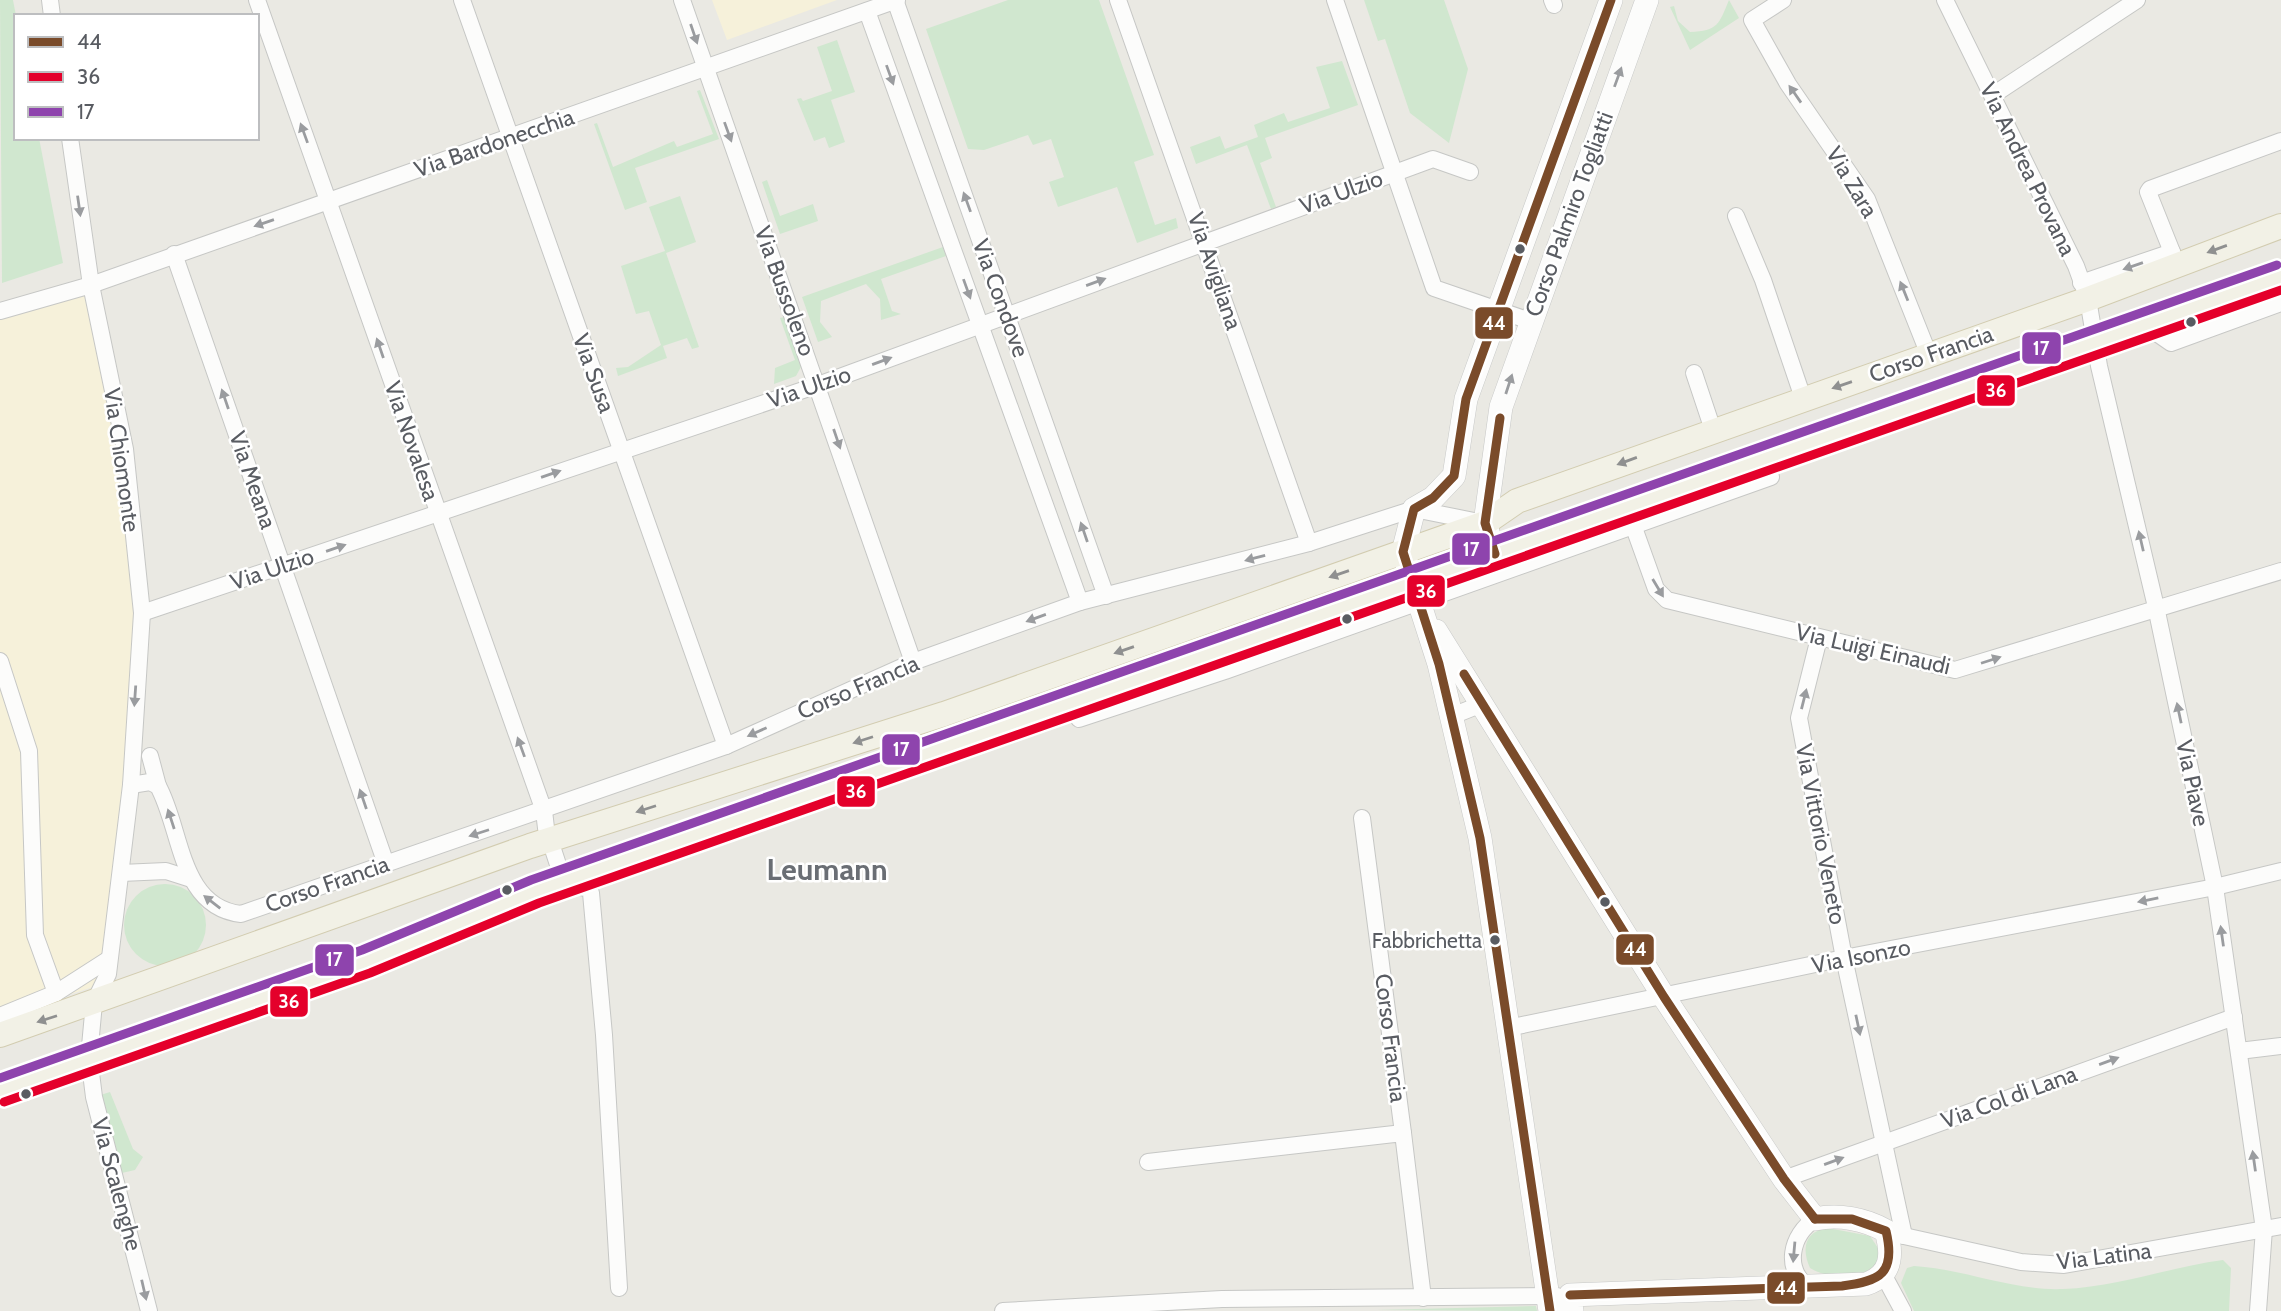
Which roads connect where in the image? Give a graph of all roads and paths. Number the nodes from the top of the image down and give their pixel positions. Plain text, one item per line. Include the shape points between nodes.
1 (257, 0) edge
2 (462, 0) edge
3 (682, 0) edge
4 (896, 0) edge
5 (1118, 0) edge
6 (1335, 0) edge
7 (1611, 0) edge
8 (1647, 0) edge
9 (1783, 0) edge
10 (1945, 0) edge
11 (2137, 0) edge
12 (867, 11) junction
13 (706, 68) junction
14 (1993, 95) junction
15 (510, 137) junction
16 (70, 140) edge
17 (2281, 141) edge
18 (1470, 172) dead end
19 (1395, 173) junction
20 (328, 200) junction
21 (1736, 216) dead end
22 (2281, 226) edge
23 (1205, 242) junction
24 (174, 254) junction
25 (2174, 258) junction
26 (2281, 277) edge
27 (91, 285) junction
28 (2085, 291) junction
29 (2281, 303) edge
30 (0, 311) edge
31 (1497, 311) junction
32 (1007, 315) junction
33 (1530, 321) junction
34 (979, 325) junction
35 (2145, 325) junction
36 (2095, 343) junction
37 (1929, 355) junction
38 (1694, 373) dead end
39 (818, 385) junction
40 (1803, 398) junction
41 (1713, 430) junction
42 (622, 450) junction
43 (1765, 459) junction
44 (1414, 509) junction
45 (437, 513) junction
46 (1485, 523) junction
47 (1633, 525) junction
48 (1309, 543) junction
49 (1403, 552) junction
50 (1495, 554) junction
51 (283, 566) junction
52 (2281, 571) edge
53 (1106, 596) junction
54 (1421, 600) junction
55 (1080, 602) junction
56 (2157, 607) junction
57 (142, 612) junction
58 (1819, 638) junction
59 (0, 661) edge
60 (913, 662) junction
61 (1482, 704) junction
62 (944, 714) junction
63 (1452, 716) junction
64 (953, 744) junction
65 (726, 746) junction
66 (150, 756) dead end
67 (131, 785) junction
68 (158, 786) junction
69 (544, 811) junction
70 (1362, 818) dead end
71 (550, 841) junction
72 (386, 864) junction
73 (2281, 871) edge
74 (121, 873) junction
75 (191, 878) junction
76 (564, 883) junction
77 (2215, 887) junction
78 (1844, 958) junction
79 (109, 959) junction
80 (56, 993) junction
81 (1664, 997) junction
82 (94, 1003) junction
83 (0, 1016) edge
84 (2234, 1017) junction
85 (1508, 1028) junction
86 (0, 1035) edge
87 (2281, 1046) edge
88 (2239, 1051) junction
89 (89, 1057) junction
90 (0, 1091) edge
91 (1403, 1133) junction
92 (1884, 1142) junction
93 (1148, 1162) dead end
94 (1784, 1179) junction
95 (1815, 1219) junction
96 (2281, 1226) edge
97 (2264, 1229) junction
98 (1895, 1233) junction
99 (1884, 1274) junction
100 (620, 1288) dead end
101 (1809, 1288) junction
102 (1423, 1298) junction
103 (1560, 1303) edge
104 (1172, 1307) edge
105 (149, 1311) edge
106 (1003, 1311) edge
107 (1903, 1311) edge
108 (2258, 1311) edge

20 -> 1 street, Via Novalesa
2 - 15 street, Via Susa
3 -> 13 street, Via Bussoleno
4 - 12 street, Via Bardonecchia
32 -> 4 street, Via Condove
5 - 23 street, Via Avigliana
6 - 19 street
7 - 31 street, Corso Palmiro Togliatti
33 -> 8 street, Corso Palmiro Togliatti
37 -> 9 street, Via Zara via 1867,199 1788,84 1752,20
10 - 14 street, Via Andrea Provana
11 - 14 street
12 - 13 street, Via Bardonecchia
12 -> 34 street, Via Condove
13 - 15 street, Via Bardonecchia
13 -> 39 street, Via Bussoleno
14 - 28 street, Via Andrea Provana
15 - 20 street, Via Bardonecchia
15 - 42 street, Via Susa
16 -> 27 street, Via Chiomonte
17 - 25 street via 2150,189
18 - 19 street, Via Ulzio via 1433,159
19 - 23 street, Via Ulzio
19 - 31 street via 1434,288
20 -> 24 street, Via Bardonecchia
45 -> 20 street, Via Novalesa
21 - 40 street
22 -> 25 main road, Corso Francia
32 -> 23 street, Via Ulzio
23 - 48 street, Via Avigliana
24 - 27 street, Via Bardonecchia
51 -> 24 street, Via Meana
25 -> 28 main road, Corso Francia
26 - 35 main road, Corso Francia
27 - 30 street, Via Bardonecchia
27 - 57 street, Via Chiomonte via 125,449
28 - 36 street, Via Andrea Provana
28 - 37 main road, Corso Francia
29 - 35 street via 2171,343
31 - 33 street
31 - 44 street, Corso Palmiro Togliatti via 1466,399 1454,476 1433,498
32 - 34 street, Via Ulzio
53 -> 32 street, Via Condove
46 -> 33 street, Corso Palmiro Togliatti via 1502,407
39 -> 34 street, Via Ulzio
34 - 55 street, Via Condove
35 - 36 main road, Corso Francia
36 - 43 main road, Corso Francia
56 -> 36 street, Via Piave
37 -> 40 main road, Corso Francia
38 - 41 street
39 - 42 street, Via Ulzio
39 -> 60 street, Via Bussoleno
40 - 41 main road, Corso Francia
41 -> 46 main road, Corso Francia via 1517,501
45 -> 42 street, Via Ulzio
42 - 65 street, Via Susa
43 - 47 street, Corso Francia via 1771,477
43 - 50 main road, Corso Francia
44 - 46 street, Corso Francia
44 - 48 street, Corso Francia
44 - 49 street
51 -> 45 street, Via Ulzio
69 -> 45 street, Via Novalesa
46 - 49 main road, Corso Francia
46 - 50 street, Corso Palmiro Togliatti
47 - 54 street, Corso Francia
47 -> 58 street, Via Luigi Einaudi via 1656,589 1667,600
48 -> 53 street, Corso Francia
49 - 54 street
49 -> 62 main road, Corso Francia
50 - 54 main road, Corso Francia
51 - 57 street, Via Ulzio
72 -> 51 street, Via Meana
52 - 56 street, Via Luigi Einaudi
53 - 55 street, Corso Francia
54 - 61 street
54 - 63 street
54 - 64 main road, Corso Francia via 1076,711
55 -> 60 street, Corso Francia
58 -> 56 street, Via Luigi Einaudi via 1955,670
77 -> 56 street, Via Piave
57 -> 67 street, Via Chiomonte
78 -> 58 street, Via Vittorio Veneto via 1799,718
59 - 80 street via 29,751 35,935
60 -> 65 street, Corso Francia
61 - 63 street
61 - 81 street
62 - 64 street
62 -> 71 main road, Corso Francia
63 - 85 street via 1480,838
64 - 76 main road, Corso Francia
65 - 69 street, Corso Francia
66 - 68 street
67 - 68 street via 150,782
67 - 74 street, Via Chiomonte
75 -> 68 street
69 - 71 street, Via Novalesa
69 -> 72 street, Corso Francia
70 - 91 street, Corso Francia
71 - 76 street, Via Novalesa
71 - 82 main road, Corso Francia
72 -> 75 street, Corso Francia via 241,914 218,908
73 - 77 street, Via Isonzo
74 - 75 street via 166,871
74 - 79 street, Via Chiomonte
76 - 89 main road, Corso Francia via 366,961
76 - 100 street via 591,893
77 -> 78 street, Via Isonzo
84 -> 77 street, Via Piave
78 - 81 street, Via Isonzo
78 -> 92 street, Via Vittorio Veneto
79 - 80 street
79 - 82 street, Via Chiomonte via 108,974
80 - 83 street
81 - 85 street, Via Isonzo
81 - 94 street
82 -> 86 main road, Corso Francia
82 - 89 street, Via Chiomonte
84 - 88 street, Via Piave
92 -> 84 street, Via Col di Lana
85 - 103 street
87 - 88 street
97 -> 88 street, Via Piave
89 - 90 main road, Corso Francia
89 -> 105 street, Via Scalenghe via 94,1097
91 - 93 street, Corso Francia
91 - 102 street, Corso Francia
94 -> 92 street, Via Col di Lana
92 - 98 street, Via Vittorio Veneto
94 - 95 street
95 - 98 street via 1843,1217
95 -> 101 street via 1798,1234 1793,1254 1797,1275
96 - 97 street, Via Latina
97 - 98 street, Via Latina via 2064,1265 2021,1262
97 - 108 street, Via Piave
98 - 99 street
99 - 101 street via 1866,1284
99 - 107 street
101 - 103 street
102 - 103 street
102 - 104 street via 1222,1299
104 - 106 street

